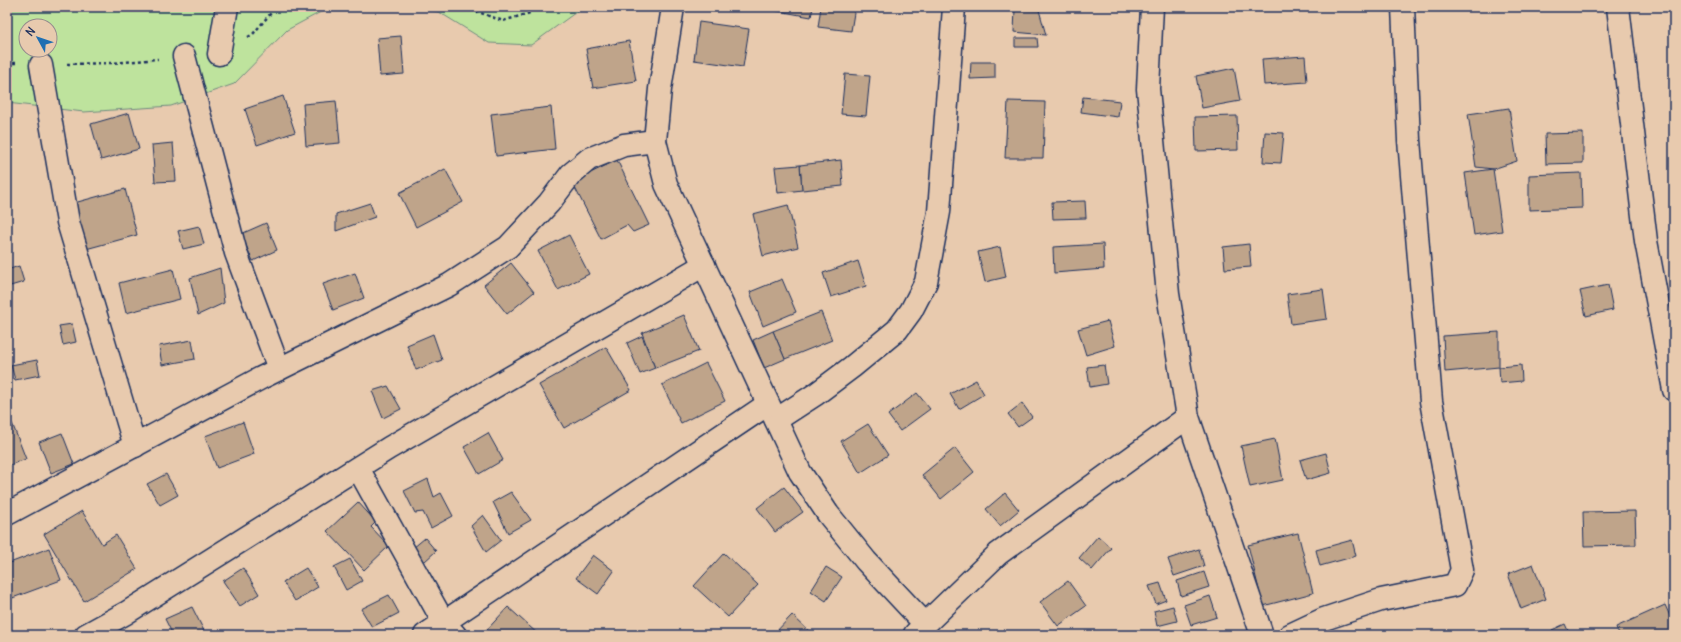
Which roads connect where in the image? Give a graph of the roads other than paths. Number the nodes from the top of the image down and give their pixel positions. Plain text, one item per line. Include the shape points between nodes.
1 (227, 7) edge
2 (673, 7) edge
3 (954, 7) edge
4 (1152, 7) edge
5 (1403, 7) edge
6 (1618, 7) edge
7 (219, 54) road end
8 (184, 56) road end
9 (41, 65) road end
10 (655, 141) junction
11 (704, 265) junction
12 (279, 369) junction
13 (1674, 390) edge
14 (772, 412) junction
15 (1188, 417) junction
16 (135, 446) junction
17 (358, 468) junction
18 (7, 514) edge
19 (449, 629) edge
20 (919, 630) edge
21 (86, 635) edge
22 (426, 635) edge
23 (1262, 635) edge
24 (1290, 635) edge

1 - 7 street
2 - 10 street
3 - 14 street via 939,212 926,282 911,311 897,330 852,368 816,394
4 - 15 street via 1148,89 1168,294
5 - 24 street via 1409,140 1431,401 1462,570 1455,585 1381,600 1324,619
6 - 13 street via 1646,241
8 - 12 street via 236,253
9 - 16 street via 68,222
10 - 11 street via 666,184
10 - 12 street via 624,144 589,159 571,174 508,247 449,285
11 - 14 street
11 - 17 street
12 - 16 street
14 - 19 street
14 - 20 street via 800,472 828,514
15 - 20 street via 998,554
15 - 23 street
16 - 18 street
17 - 19 street
17 - 21 street via 126,613
19 - 22 street

